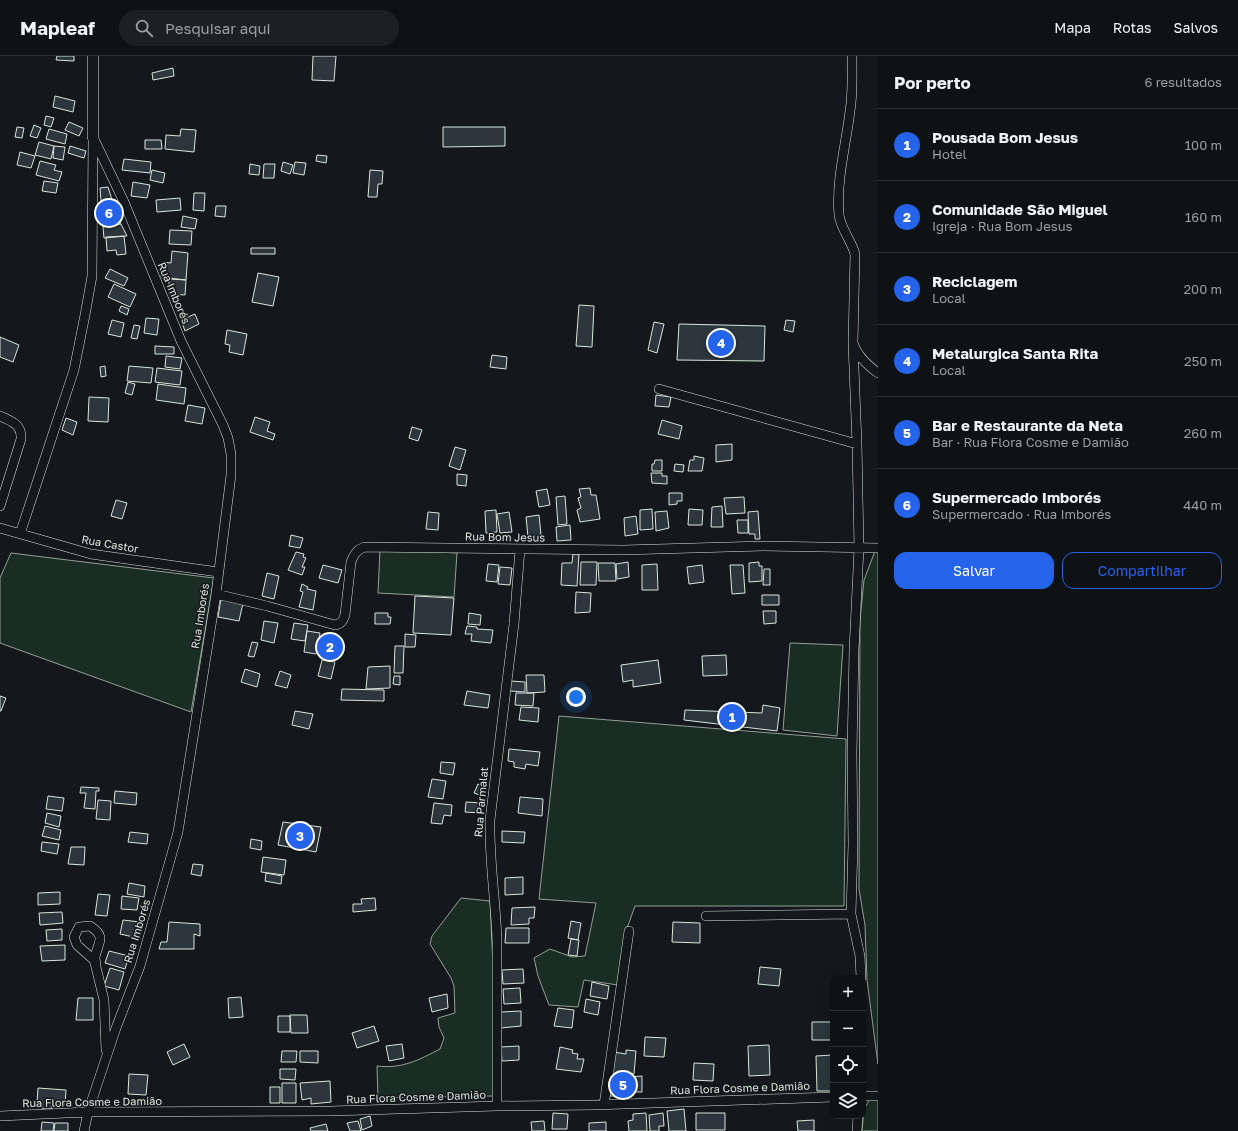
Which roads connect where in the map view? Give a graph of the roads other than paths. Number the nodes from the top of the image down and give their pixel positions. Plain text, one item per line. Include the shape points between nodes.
1 (93, 56) edge
2 (852, 56) edge
3 (93, 137) junction
4 (853, 343) junction
5 (878, 373) edge
6 (659, 388) dead end
7 (0, 416) edge
8 (857, 444) junction
9 (0, 506) edge
10 (0, 528) edge
11 (20, 534) junction
12 (859, 548) junction
13 (878, 548) edge
14 (520, 549) junction
15 (218, 572) junction
16 (216, 594) junction
17 (851, 914) junction
18 (706, 916) dead end
19 (629, 931) dead end
20 (96, 967) dead end
21 (860, 975) edge
22 (106, 1056) junction
23 (866, 1096) edge
24 (878, 1096) edge
25 (830, 1097) edge
26 (604, 1105) junction
27 (497, 1106) junction
28 (88, 1112) junction
29 (0, 1116) edge
30 (858, 1119) edge
31 (84, 1131) edge
32 (857, 1131) edge

1 - 3 street
2 - 4 street via 851,105 839,204 841,223 854,254
3 - 11 street via 92,276 74,370
3 - 15 street, Rua Imborés via 124,202 181,341 228,438 231,475
4 - 5 street via 862,359
4 - 8 street
6 - 8 street
7 - 9 street via 18,425 21,433
8 - 12 street
10 - 11 street, Rua Castor
11 - 15 street, Rua Castor via 91,554
12 - 13 street, Rua Bom Jesus
12 - 14 street, Rua Bom Jesus via 763,546 623,550
12 - 17 street via 854,650
14 - 16 street, Rua Bom Jesus via 359,549 352,562 344,620 335,625
14 - 27 street, Rua Parmalat via 514,624 490,820 489,848 497,942
15 - 16 street, Rua Imborés
16 - 22 street, Rua Imborés via 178,832 140,966
17 - 18 street
17 - 21 street via 860,956
19 - 26 street
20 - 22 street via 104,1000
22 - 28 street, Rua Imborés
23 - 24 street
25 - 26 street, Rua Flora Cosme e Damião
26 - 27 street, Rua Flora Cosme e Damião
27 - 28 street, Rua Flora Cosme e Damião via 331,1111
28 - 29 street, Rua Flora Cosme e Damião
28 - 31 street, Rua Imborés
30 - 32 street

